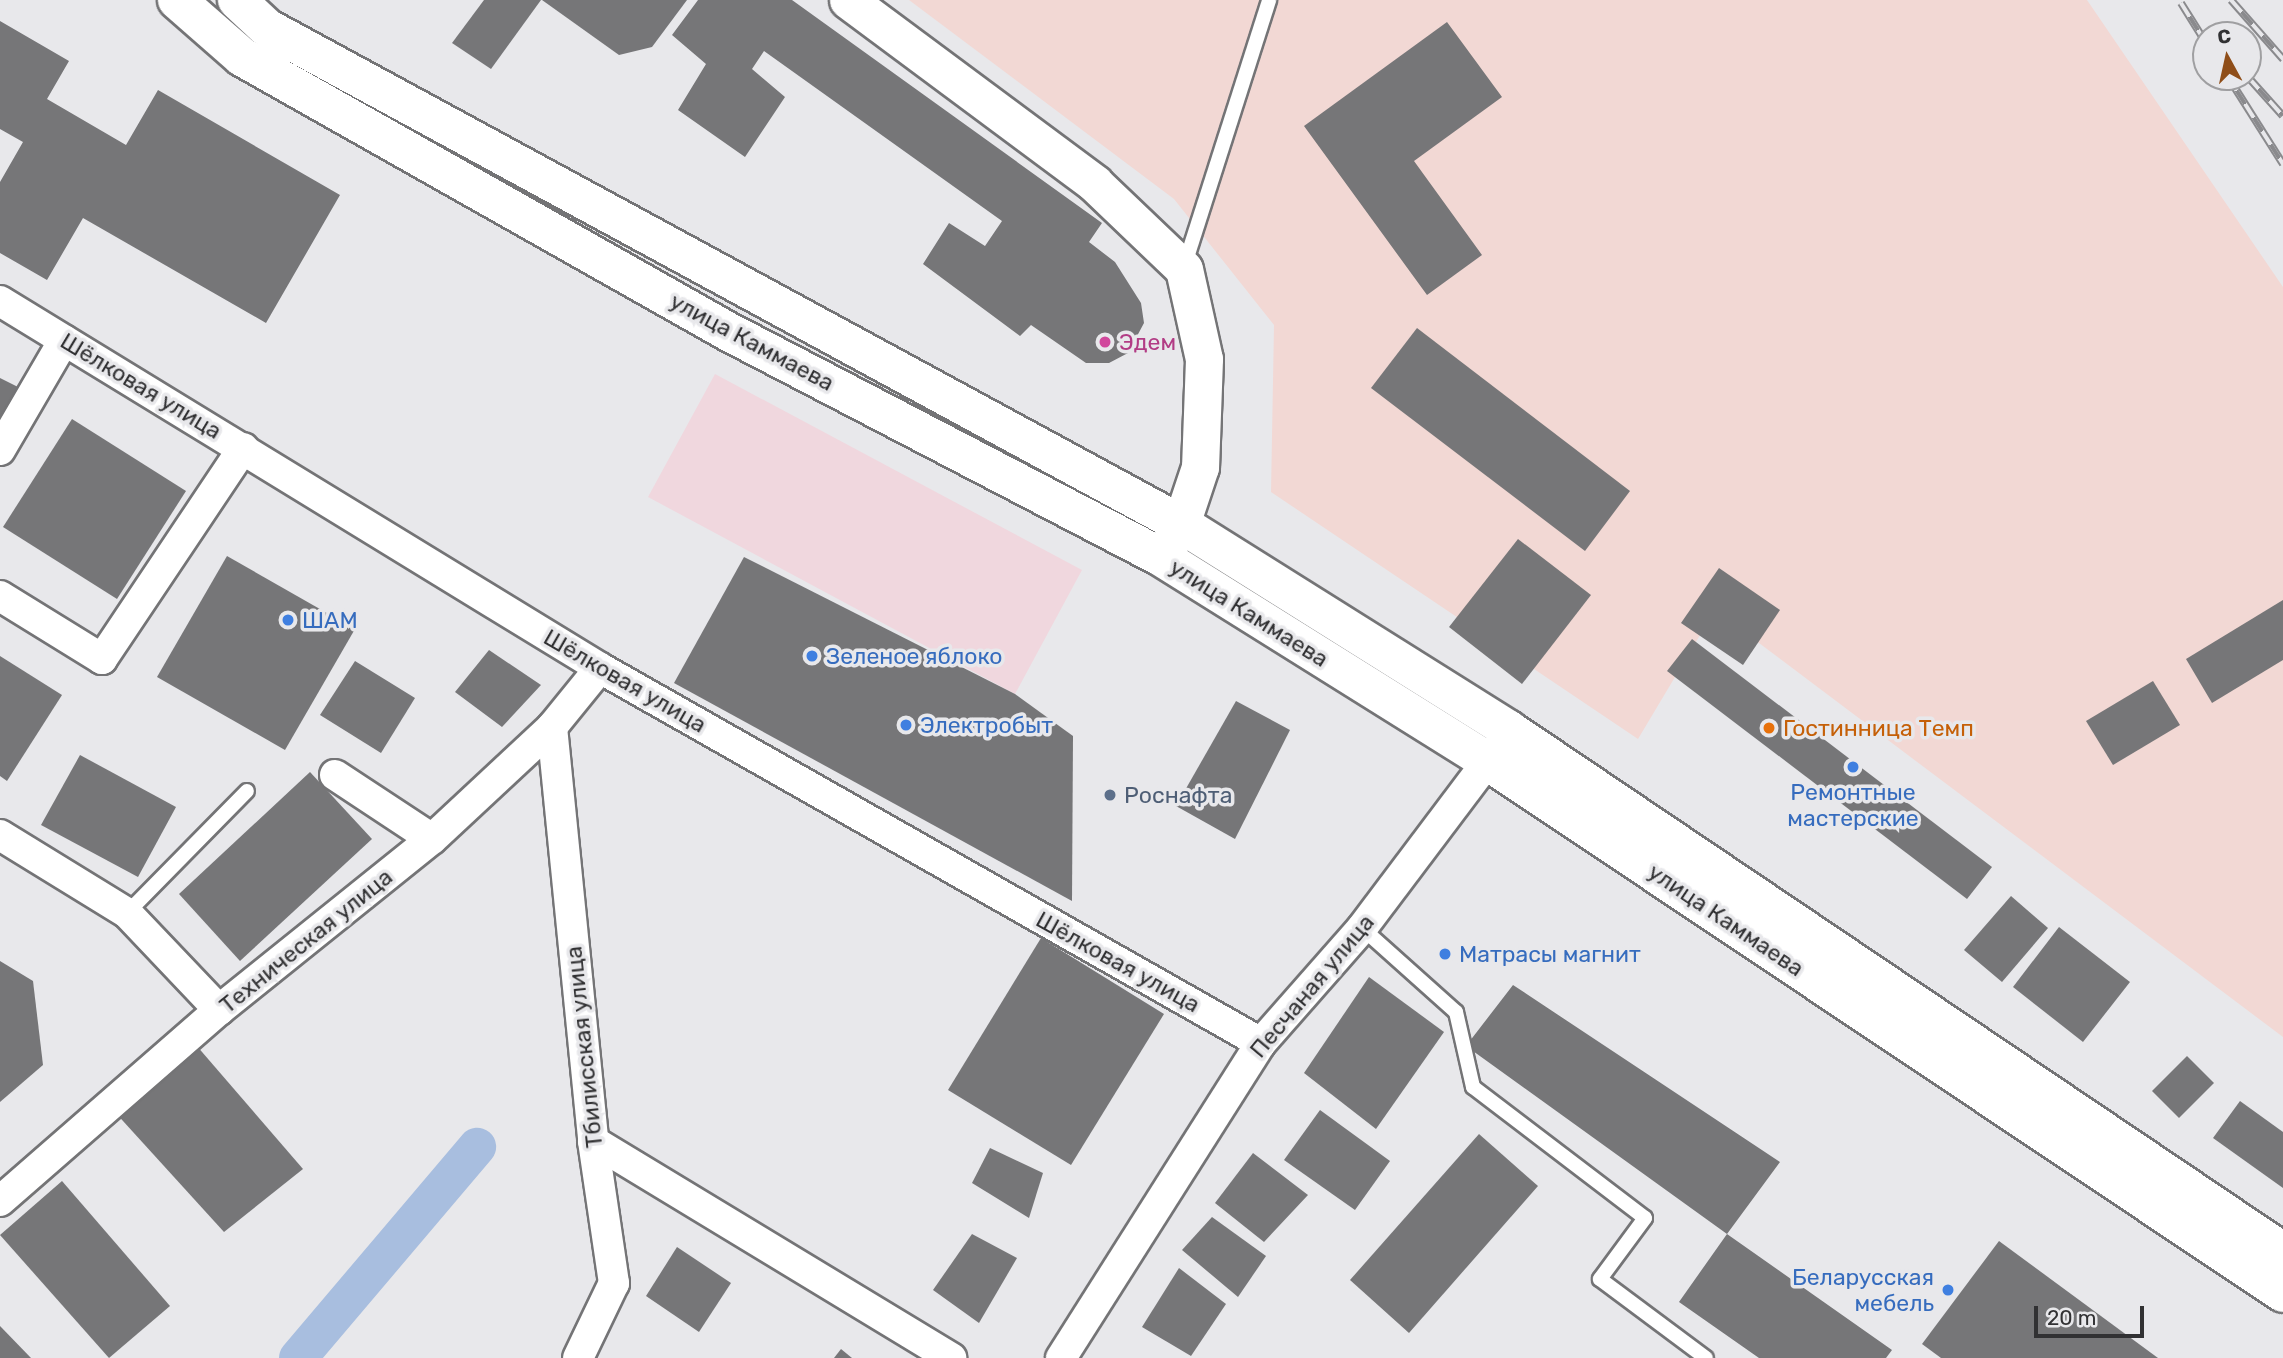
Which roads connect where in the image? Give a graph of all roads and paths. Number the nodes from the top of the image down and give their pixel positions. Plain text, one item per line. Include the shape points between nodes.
1 (177, 0) edge
2 (237, 0) edge
3 (848, 0) edge
4 (1269, 0) edge
5 (1184, 269) junction
6 (0, 301) edge
7 (64, 340) junction
8 (243, 448) junction
9 (0, 450) edge
10 (1181, 524) junction
11 (1161, 557) junction
12 (0, 596) edge
13 (600, 668) junction
14 (552, 727) junction
15 (1510, 730) junction
16 (1489, 762) junction
17 (335, 775) dead end
18 (247, 791) dead end
19 (0, 835) edge
20 (432, 839) junction
21 (127, 913) junction
22 (1362, 928) junction
23 (219, 1010) junction
24 (1261, 1043) junction
25 (593, 1141) junction
26 (0, 1201) edge
27 (2283, 1252) edge
28 (2283, 1293) edge
29 (1068, 1356) edge
30 (578, 1358) edge
31 (952, 1358) edge
32 (1706, 1358) edge

1 - 11 main road, улица Каммаева via 255,64 727,331
2 - 10 main road, улица Каммаева via 267,28
3 - 5 street via 1094,183
4 - 5 lane
5 - 10 street via 1204,359 1200,467
6 - 7 street, Шёлковая улица
7 - 8 street, Шёлковая улица
7 - 9 street
8 - 12 street via 102,659
8 - 13 street, Шёлковая улица
10 - 11 street
10 - 15 main road, улица Каммаева
11 - 16 main road, улица Каммаева
13 - 14 street, Техническая улица
13 - 24 street, Шёлковая улица
14 - 20 street, Техническая улица
14 - 25 street, Тбилисская улица
15 - 16 street, Песчаная улица
15 - 27 main road, улица Каммаева
16 - 22 street, Песчаная улица
16 - 28 main road, улица Каммаева
17 - 20 street
18 - 21 lane
19 - 21 street
20 - 23 street, Техническая улица
21 - 23 street
22 - 24 street, Песчаная улица
22 - 32 lane via 1456,1012 1473,1087 1645,1218 1600,1279
23 - 26 street, Техническая улица
24 - 29 street, Песчаная улица
25 - 30 street, Тбилисская улица via 614,1283
25 - 31 street

